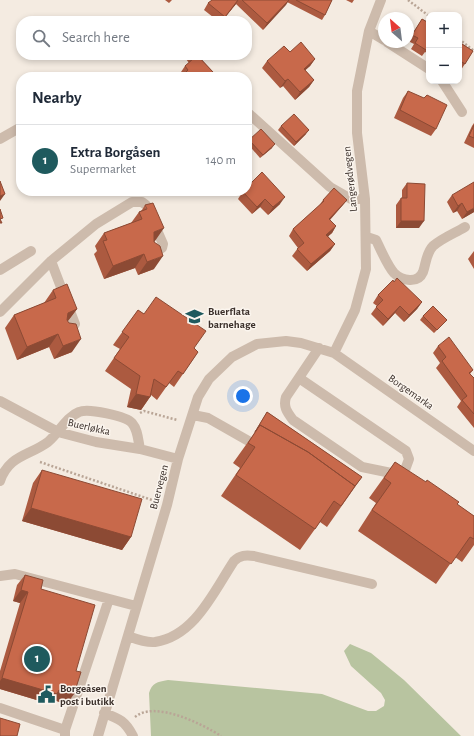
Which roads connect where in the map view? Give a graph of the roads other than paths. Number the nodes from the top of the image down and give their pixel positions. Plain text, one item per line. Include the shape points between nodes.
1 (381, 0) edge
2 (369, 31) junction
3 (378, 36) edge
4 (396, 48) edge
5 (426, 67) edge
6 (444, 84) edge
7 (462, 112) dead end
8 (252, 117) edge
9 (16, 130) edge
10 (0, 139) edge
11 (365, 199) junction
12 (465, 227) dead end
13 (367, 237) junction
14 (31, 251) dead end
15 (151, 253) edge
16 (51, 262) junction
17 (0, 270) edge
18 (0, 312) edge
19 (64, 331) edge
20 (320, 348) junction
21 (334, 352) junction
22 (299, 378) junction
23 (0, 401) edge
24 (193, 414) junction
25 (58, 432) junction
26 (140, 449) junction
27 (474, 451) edge
28 (270, 453) edge
29 (178, 459) junction
30 (0, 481) edge
31 (0, 576) edge
32 (372, 584) dead end
33 (109, 599) junction
34 (136, 606) junction
35 (128, 636) junction
36 (0, 708) edge
37 (104, 713) junction
38 (65, 733) edge
39 (98, 736) edge
40 (133, 736) edge

1 - 2 street, Langerødvegen
2 - 3 street
2 - 11 street, Langerødvegen via 357,92 357,133
4 - 5 street
6 - 7 street
8 - 11 street via 330,187 351,199
9 - 10 street
11 - 13 street, Langerødvegen
12 - 13 street via 432,247 422,273 413,281 394,273 376,240
13 - 21 street, Langerødvegen via 366,270 355,310
14 - 17 street
15 - 16 street via 162,248 163,244 148,207 142,202 132,202 96,224
16 - 18 street
16 - 19 street via 75,324
20 - 21 street, Buervegen
20 - 22 street
20 - 24 street, Buervegen via 286,341 257,344 244,350 226,362 209,379 198,397
21 - 27 street, Borgemarka
22 - 22 street via 286,396 284,404 286,412 293,420 362,467 396,474 405,470 409,459 406,451
23 - 25 street, Buerløkka
24 - 28 street via 208,418
24 - 29 street, Buervegen
25 - 26 street, Buerløkka via 96,442
25 - 26 street via 70,418 80,412 88,411 126,418 136,430
25 - 30 street via 48,442 4,470
26 - 29 street, Buerløkka
29 - 34 street, Buervegen
31 - 33 street via 15,574
32 - 35 street via 254,556 238,557 194,621 182,632 155,642
33 - 34 street
33 - 38 street
34 - 35 street, Buervegen
35 - 37 street, Buervegen
36 - 38 street
37 - 39 street, Buervegen
37 - 40 street via 127,724

